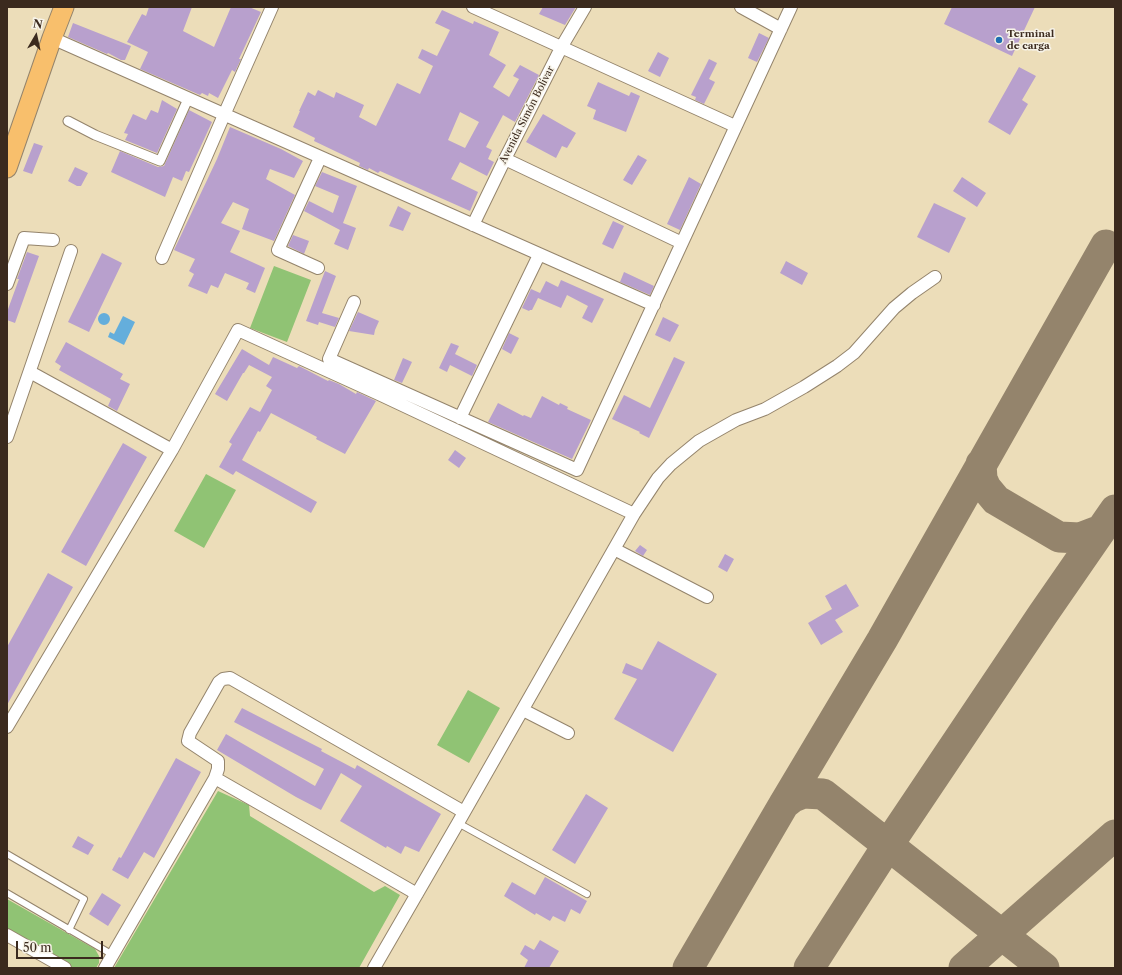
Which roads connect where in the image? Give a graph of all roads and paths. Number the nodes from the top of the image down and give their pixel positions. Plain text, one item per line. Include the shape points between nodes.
1 (64, 7) edge
2 (272, 7) edge
3 (473, 7) edge
4 (585, 7) edge
5 (741, 7) edge
6 (791, 7) edge
7 (781, 29) junction
8 (52, 38) junction
9 (562, 46) junction
10 (188, 99) junction
11 (224, 115) junction
12 (68, 121) dead end
13 (735, 126) junction
14 (320, 158) junction
15 (505, 159) junction
16 (7, 168) edge
17 (473, 225) junction
18 (52, 240) dead end
19 (682, 243) junction
20 (71, 251) dead end
21 (539, 254) junction
22 (162, 258) dead end
23 (318, 268) dead end
24 (935, 277) dead end
25 (7, 284) edge
26 (354, 302) dead end
27 (654, 306) junction
28 (30, 372) junction
29 (460, 418) junction
30 (7, 437) edge
31 (172, 450) junction
32 (634, 514) junction
33 (614, 549) junction
34 (707, 598) dead end
35 (522, 710) junction
36 (7, 727) edge
37 (568, 733) dead end
38 (215, 778) junction
39 (464, 812) junction
40 (458, 823) junction
41 (7, 854) edge
42 (7, 893) edge
43 (417, 894) junction
44 (587, 894) dead end
45 (69, 930) junction
46 (7, 935) edge
47 (113, 955) junction
48 (65, 968) edge
49 (105, 968) edge
50 (374, 968) edge

1 - 8 main road
2 - 11 street
3 - 9 street
4 - 9 street, Avenida Simón Bolívar
5 - 7 street
6 - 7 street
7 - 13 street
8 - 10 street
8 - 16 main road
9 - 13 street
9 - 15 street, Avenida Simón Bolívar
10 - 11 street
10 - 12 street via 160,161 95,135
11 - 14 street
11 - 22 street
13 - 19 street
14 - 17 street
14 - 23 street via 278,250
15 - 17 street, Avenida Simón Bolívar
15 - 19 street
17 - 21 street
18 - 25 street via 24,238
19 - 27 street
20 - 28 street
21 - 27 street
21 - 29 street
24 - 32 street via 894,308 854,353 837,366 765,409 736,420 699,441 658,478
26 - 29 street via 329,359
27 - 29 street via 577,470
28 - 30 street
28 - 31 street
31 - 32 street via 238,330
31 - 36 street
32 - 33 street
33 - 34 street
33 - 35 street
35 - 37 street
35 - 39 street
38 - 39 street via 218,761 188,741 190,733 220,682 230,678
38 - 43 street
38 - 47 street
39 - 40 street
40 - 43 street
40 - 44 lane
41 - 45 lane via 84,899
42 - 45 lane
43 - 50 street
45 - 47 lane
46 - 48 street
47 - 49 street

